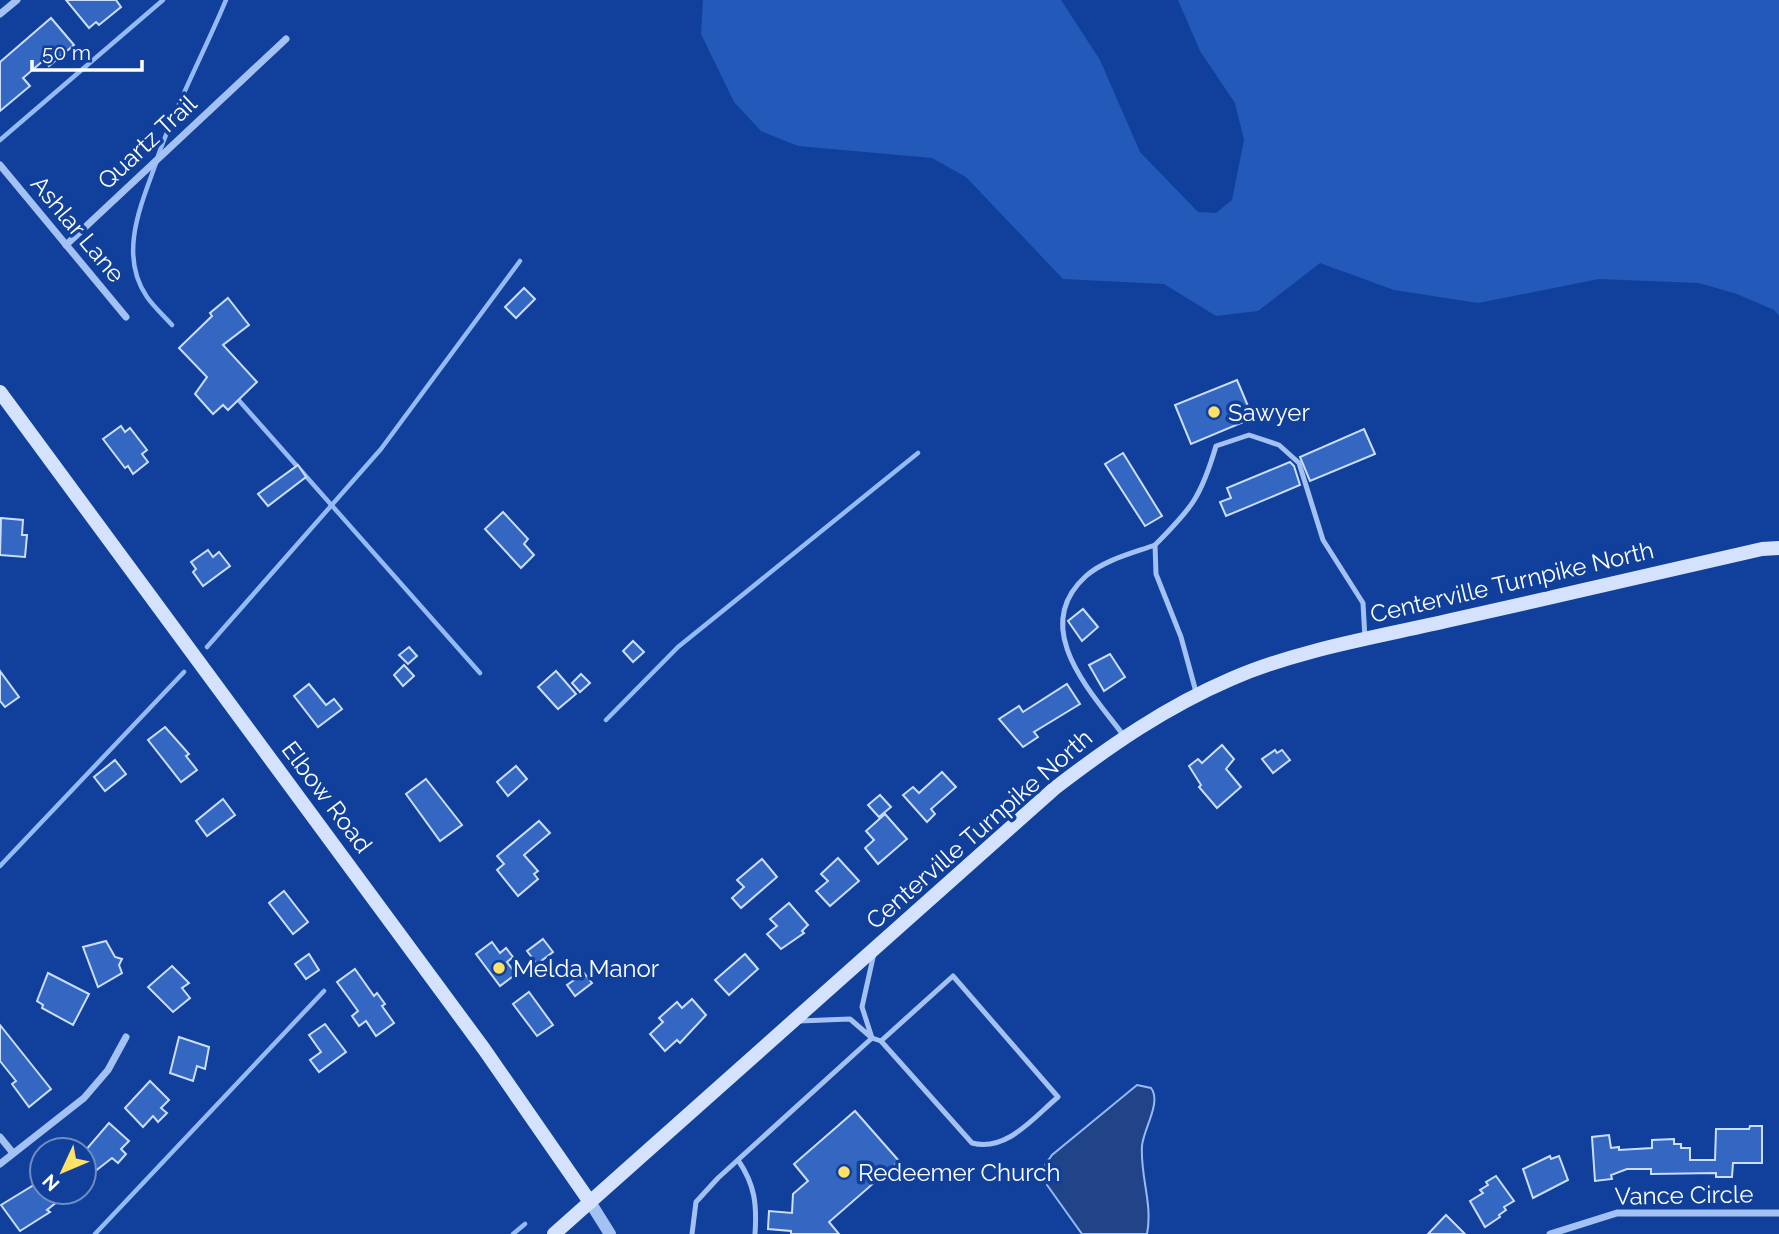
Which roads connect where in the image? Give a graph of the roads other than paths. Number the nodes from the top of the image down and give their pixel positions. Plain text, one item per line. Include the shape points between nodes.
1 (17, 0) edge
2 (0, 14) edge
3 (286, 39) dead end
4 (0, 165) edge
5 (66, 245) junction
6 (126, 317) dead end
7 (0, 392) edge
8 (1779, 540) edge
9 (1155, 545) junction
10 (1779, 548) edge
11 (1762, 549) junction
12 (1365, 639) junction
13 (1196, 695) junction
14 (1125, 736) junction
15 (874, 949) junction
16 (796, 1021) junction
17 (126, 1037) dead end
18 (872, 1038) junction
19 (881, 1041) junction
20 (0, 1137) edge
21 (13, 1153) junction
22 (738, 1160) junction
23 (0, 1164) edge
24 (590, 1202) junction
25 (1779, 1213) edge
26 (554, 1234) edge
27 (610, 1234) edge
28 (692, 1234) edge
29 (755, 1234) edge
30 (1550, 1234) edge

1 - 2 street
3 - 5 street, Quartz Trail
4 - 5 street, Ashlar Lane
5 - 6 street, Ashlar Lane
7 - 24 main road, Elbow Road via 484,1049
8 - 11 main road, Centerville Turnpike North
9 - 12 lane via 1192,508 1216,446 1249,435 1279,445 1298,463 1323,540 1363,603
9 - 13 lane via 1156,574 1181,637
9 - 14 lane via 1086,577 1066,608 1064,646
10 - 11 main road, Centerville Turnpike North
11 - 12 main road, Centerville Turnpike North
12 - 13 main road, Centerville Turnpike North via 1281,662
13 - 14 main road, Centerville Turnpike North
14 - 15 main road, Centerville Turnpike North via 1055,788
15 - 16 main road, Centerville Turnpike North
15 - 18 lane via 862,1007
16 - 18 lane via 850,1020
16 - 24 main road, Centerville Turnpike North
17 - 21 street via 108,1070 83,1098
18 - 19 lane
18 - 22 lane
19 - 19 lane via 972,1143 988,1147 1008,1139 1058,1097 953,976
20 - 21 street
21 - 23 street
22 - 28 lane via 696,1202
22 - 29 lane via 752,1181 757,1207
24 - 26 main road, Centerville Turnpike North
24 - 27 street, Elbow Road
25 - 30 street, Vance Circle via 1643,1211 1593,1218

